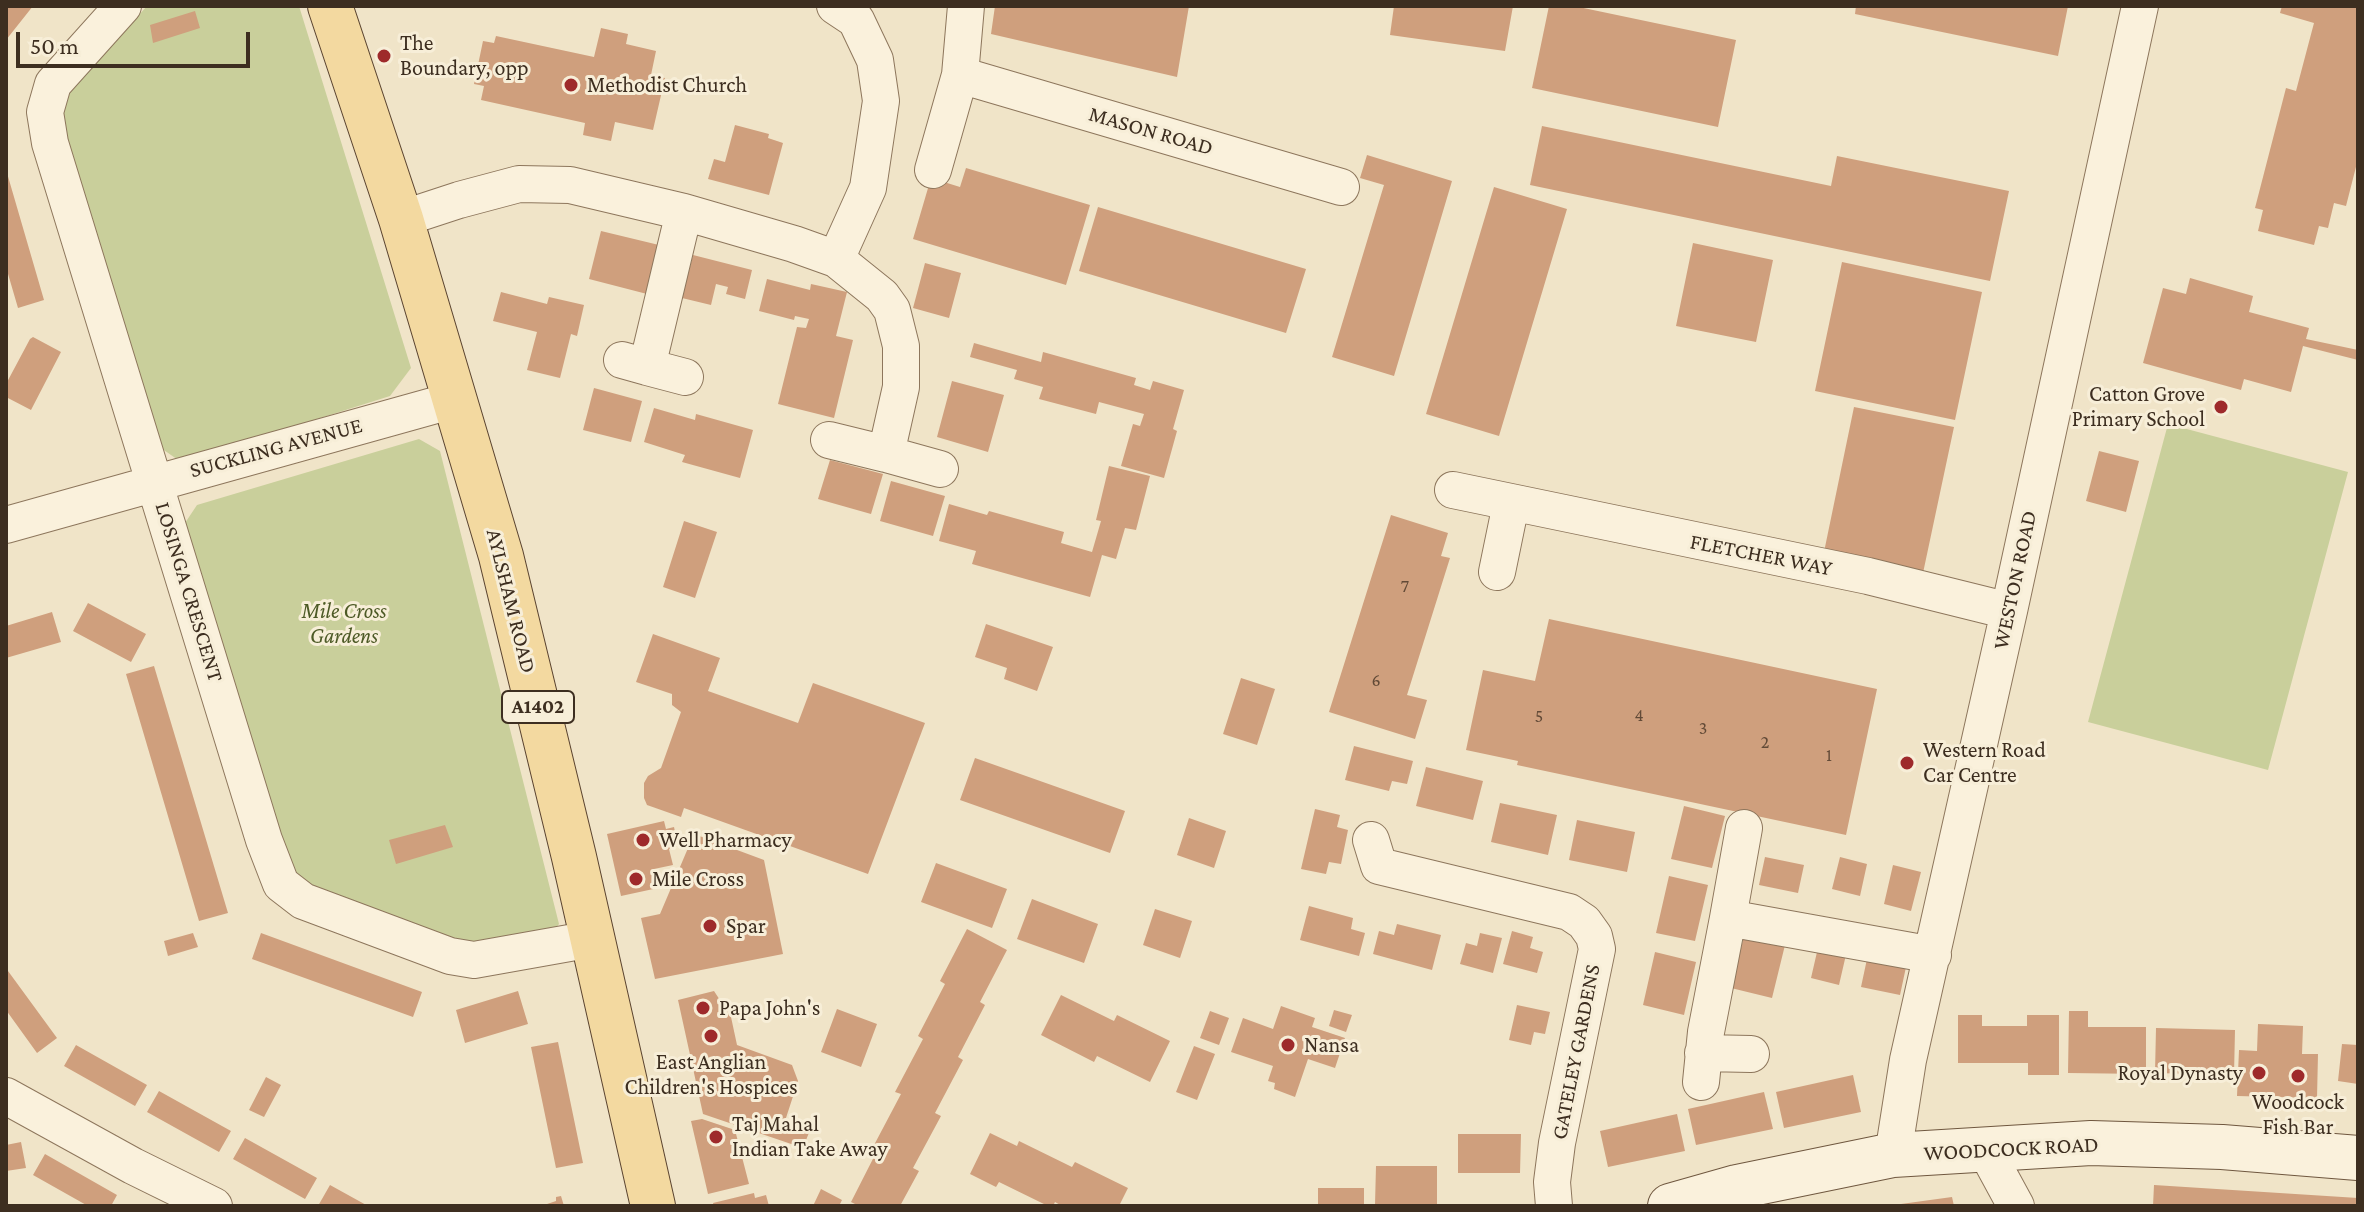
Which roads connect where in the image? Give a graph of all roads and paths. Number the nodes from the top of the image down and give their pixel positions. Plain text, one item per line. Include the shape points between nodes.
1 (123, 6) edge
2 (330, 6) edge
3 (835, 6) edge
4 (966, 6) edge
5 (2140, 6) edge
6 (960, 75) junction
7 (933, 170) dead end
8 (1341, 187) dead end
9 (684, 212) junction
10 (401, 219) junction
11 (836, 259) junction
12 (685, 377) dead end
13 (454, 400) junction
14 (829, 440) dead end
15 (886, 454) junction
16 (940, 469) dead end
17 (155, 481) junction
18 (1453, 490) dead end
19 (1511, 504) junction
20 (6, 525) edge
21 (1497, 572) dead end
22 (2009, 611) junction
23 (1744, 828) dead end
24 (1370, 864) dead end
25 (1728, 918) junction
26 (592, 939) junction
27 (1933, 955) junction
28 (1751, 1054) dead end
29 (6, 1096) edge
30 (1985, 1149) junction
31 (1893, 1155) junction
32 (2358, 1158) edge
33 (214, 1206) edge
34 (653, 1206) edge
35 (1554, 1206) edge
36 (1670, 1206) edge
37 (2016, 1206) edge

1 - 17 street, LOSINGA CRESCENT via 53,84 45,112 50,143
2 - 10 main road, AYLSHAM ROAD / A1402
3 - 11 street via 856,20 875,60 881,101 868,188
4 - 6 street
5 - 22 street, WESTON ROAD
6 - 7 street
6 - 8 street, MASON ROAD
9 - 10 street via 570,185 519,184
9 - 11 street
9 - 12 street via 634,364
10 - 13 main road, AYLSHAM ROAD / A1402
11 - 15 street via 892,310 901,346 901,387
13 - 17 street, SUCKLING AVENUE
13 - 26 main road, AYLSHAM ROAD / A1402 via 501,556
14 - 15 street
15 - 16 street
17 - 20 street, SUCKLING AVENUE
17 - 26 street, LOSINGA CRESCENT via 281,884 303,901 450,956 474,960
18 - 19 street, FLETCHER WAY
19 - 21 street
19 - 22 street, FLETCHER WAY via 1868,576
22 - 27 street, WESTON ROAD
23 - 25 street
24 - 35 street, GATELEY GARDENS via 1569,912 1594,936 1597,949 1553,1169
25 - 27 street
25 - 28 street via 1702,1067
26 - 34 main road, AYLSHAM ROAD / A1402
27 - 31 street, WESTON ROAD
29 - 33 street
30 - 31 street, WOODCOCK ROAD
30 - 32 street, WOODCOCK ROAD via 2091,1143
30 - 37 street
31 - 36 street, WOODCOCK ROAD

